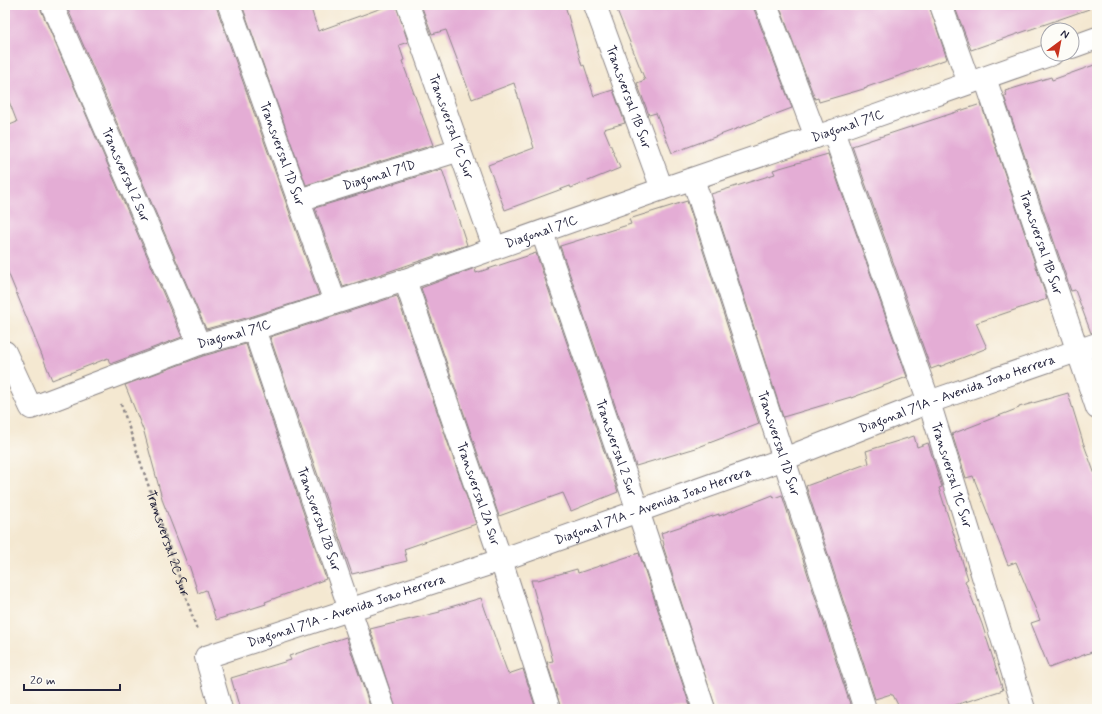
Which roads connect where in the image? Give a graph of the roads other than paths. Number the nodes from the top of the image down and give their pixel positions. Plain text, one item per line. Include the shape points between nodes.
1 (52, 5) edge
2 (229, 5) edge
3 (408, 5) edge
4 (595, 5) edge
5 (766, 5) edge
6 (941, 5) edge
7 (1097, 38) edge
8 (1080, 44) edge
9 (1040, 58) edge
10 (977, 80) junction
11 (824, 134) junction
12 (460, 150) junction
13 (693, 178) junction
14 (662, 189) junction
15 (299, 200) junction
16 (542, 232) junction
17 (494, 247) junction
18 (405, 280) junction
19 (335, 302) junction
20 (254, 329) junction
21 (199, 344) junction
22 (1087, 348) edge
23 (5, 352) edge
24 (929, 402) junction
25 (1097, 408) edge
26 (784, 459) junction
27 (638, 511) junction
28 (501, 560) junction
29 (350, 611) junction
30 (221, 709) edge
31 (384, 709) edge
32 (549, 709) edge
33 (704, 709) edge
34 (865, 709) edge
35 (1024, 709) edge

1 - 21 street, Transversal 2 Sur
2 - 15 street, Transversal 1D Sur
3 - 12 street, Transversal 1C Sur
4 - 14 street, Transversal 1B Sur
5 - 11 street, Transversal 1C Sur
6 - 10 street, Transversal 1B Sur
7 - 8 street
9 - 10 street, Diagonal 71C
10 - 11 street, Diagonal 71C
10 - 22 street, Transversal 1B Sur
11 - 13 street, Diagonal 71C
11 - 24 street, Transversal 1C Sur
12 - 15 street, Diagonal 71D
12 - 17 street, Transversal 1C Sur
13 - 14 street, Diagonal 71C
13 - 26 street, Transversal 1D Sur
14 - 16 street, Diagonal 71C
15 - 19 street, Transversal 1D Sur
16 - 17 street, Diagonal 71C
16 - 27 street, Transversal 2 Sur
17 - 18 street, Diagonal 71C
18 - 19 street, Diagonal 71C
18 - 28 street, Transversal 2A Sur
19 - 20 street, Diagonal 71C
20 - 21 street, Diagonal 71C
20 - 29 street, Transversal 2B Sur
21 - 23 street, Diagonal 71C via 31,408
22 - 24 street, Diagonal 71A - Avenida Joao Herrera
22 - 25 street, Transversal 1B Sur
24 - 26 street, Diagonal 71A - Avenida Joao Herrera
24 - 35 street, Transversal 1C Sur
26 - 27 street, Diagonal 71A - Avenida Joao Herrera
26 - 34 street, Transversal 1D Sur
27 - 28 street, Diagonal 71A - Avenida Joao Herrera
27 - 33 street, Transversal 2 Sur
28 - 29 street, Diagonal 71A - Avenida Joao Herrera
28 - 32 street, Transversal 2A Sur
29 - 30 street, Diagonal 71A - Avenida Joao Herrera via 206,658
29 - 31 street, Transversal 2B Sur

